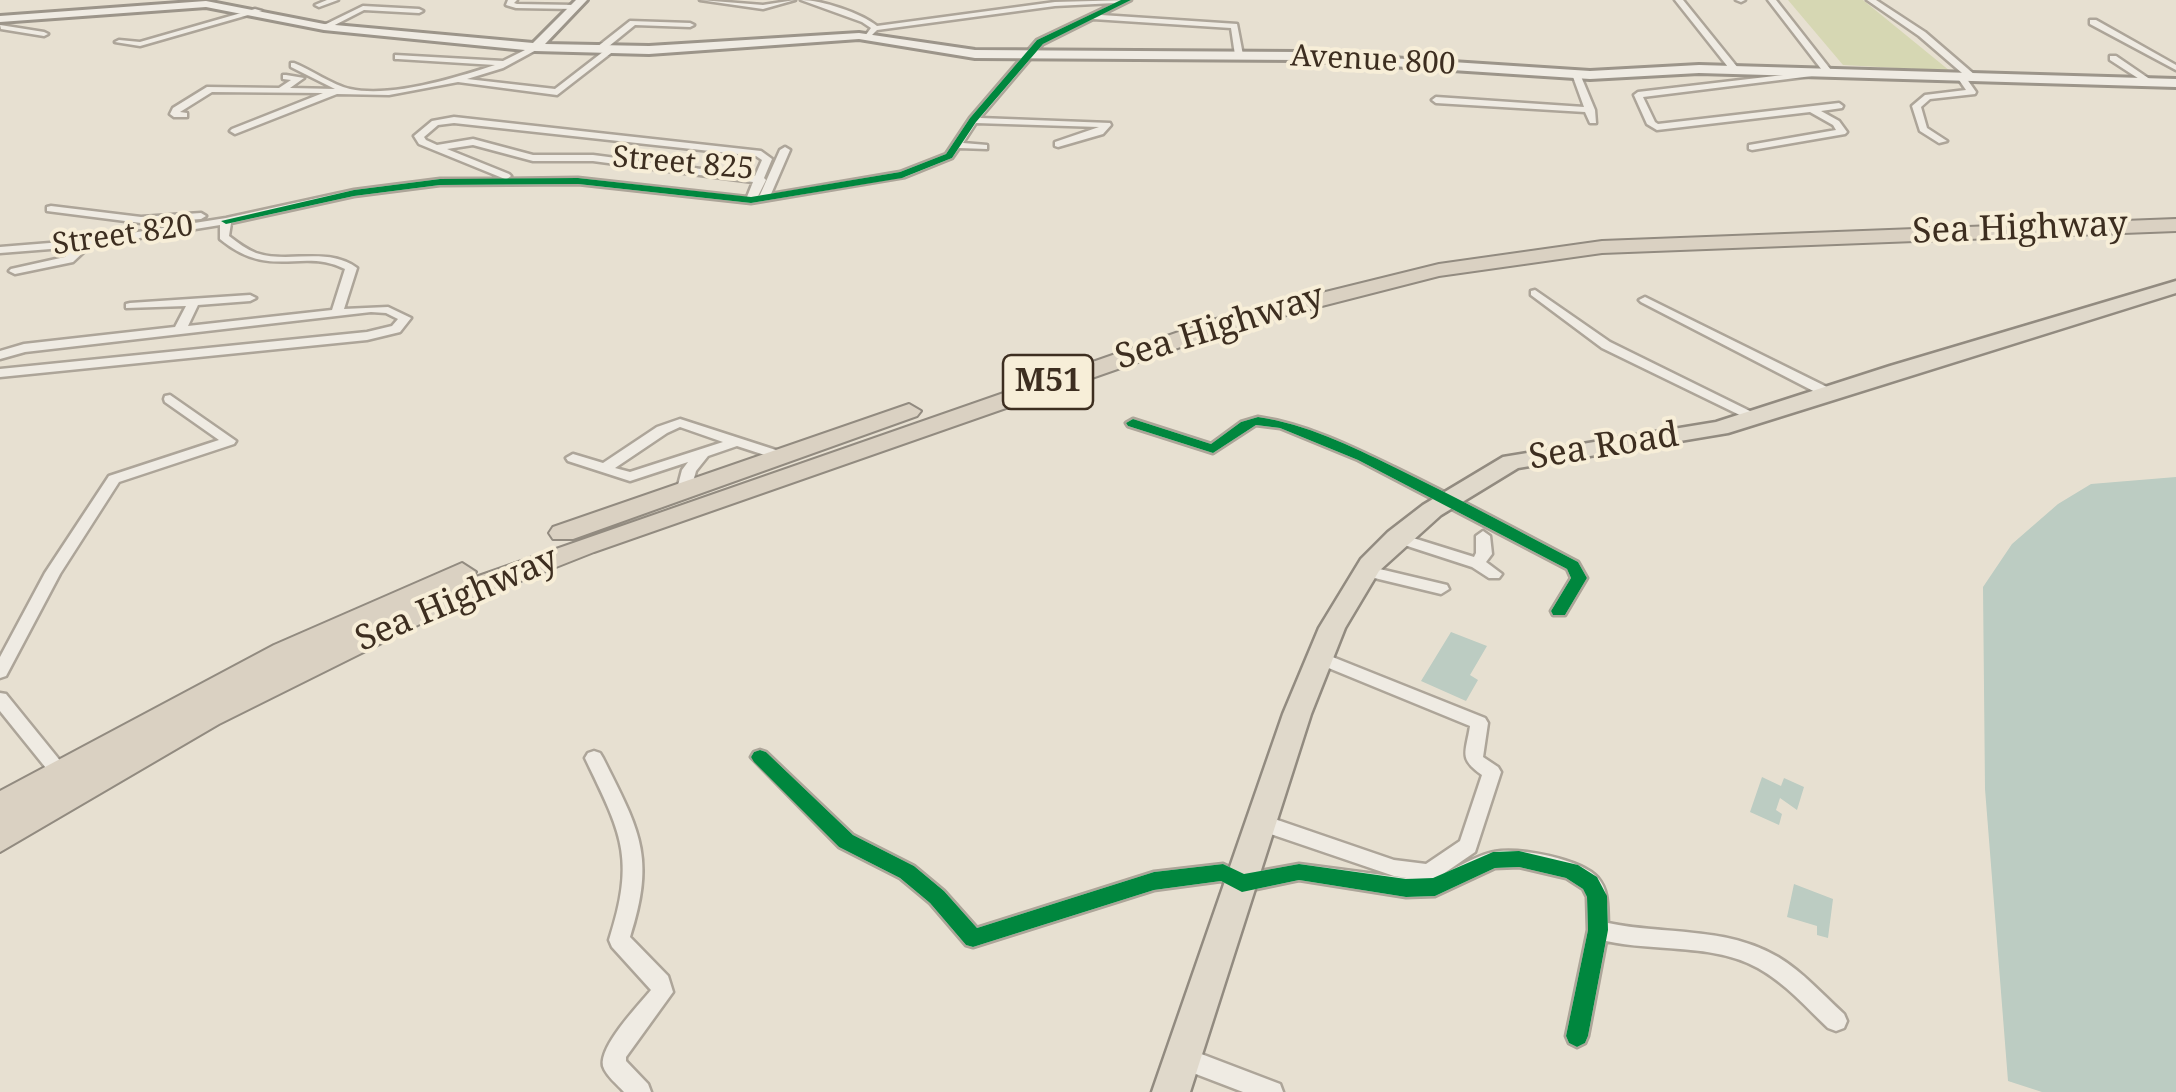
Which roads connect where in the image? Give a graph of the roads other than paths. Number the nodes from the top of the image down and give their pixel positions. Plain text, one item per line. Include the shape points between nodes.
1 (334, 0) edge
2 (513, 0) edge
3 (704, 0) edge
4 (792, 0) edge
5 (805, 0) edge
6 (1680, 0) edge
7 (1772, 0) edge
8 (1870, 0) edge
9 (1126, 1) edge
10 (579, 3) edge
11 (320, 5) dead end
12 (257, 7) edge
13 (419, 10) dead end
14 (1087, 17) junction
15 (2092, 22) dead end
16 (690, 25) dead end
17 (0, 27) edge
18 (324, 27) junction
19 (872, 32) junction
20 (44, 34) dead end
21 (32, 37) dead end
22 (119, 42) dead end
23 (530, 46) junction
24 (606, 49) junction
25 (1239, 55) junction
26 (1024, 56) junction
27 (398, 57) dead end
28 (2112, 58) dead end
29 (504, 64) junction
30 (294, 65) dead end
31 (2176, 68) edge
32 (1741, 70) junction
33 (1828, 72) junction
34 (1576, 74) junction
35 (1967, 77) junction
36 (286, 78) dead end
37 (1759, 80) junction
38 (459, 81) junction
39 (2150, 82) junction
40 (2176, 83) edge
41 (282, 89) junction
42 (342, 90) junction
43 (1436, 100) dead end
44 (1839, 106) dead end
45 (1811, 109) junction
46 (1591, 110) junction
47 (184, 116) dead end
48 (973, 120) junction
49 (1594, 122) dead end
50 (235, 131) dead end
51 (1942, 141) dead end
52 (1058, 144) dead end
53 (957, 145) junction
54 (984, 147) dead end
55 (1752, 147) dead end
56 (435, 148) junction
57 (785, 150) dead end
58 (515, 180) junction
59 (761, 180) junction
60 (764, 199) junction
61 (751, 200) junction
62 (308, 204) junction
63 (51, 209) dead end
64 (2176, 213) edge
65 (226, 221) junction
66 (2176, 224) edge
67 (87, 243) junction
68 (0, 250) edge
69 (15, 271) dead end
70 (2176, 288) edge
71 (1534, 293) dead end
72 (250, 298) dead end
73 (1644, 300) dead end
74 (194, 302) junction
75 (130, 306) dead end
76 (337, 312) junction
77 (180, 330) junction
78 (0, 355) edge
79 (0, 373) edge
80 (1828, 393) junction
81 (170, 399) dead end
82 (1755, 417) junction
83 (1133, 423) dead end
84 (737, 442) junction
85 (704, 452) junction
86 (777, 455) junction
87 (573, 458) dead end
88 (604, 469) junction
89 (684, 489) junction
90 (1446, 501) junction
91 (1483, 536) dead end
92 (1397, 538) junction
93 (1477, 562) junction
94 (1366, 571) junction
95 (1494, 574) dead end
96 (1441, 590) dead end
97 (1559, 611) dead end
98 (1320, 658) junction
99 (0, 672) edge
100 (0, 700) edge
101 (760, 757) dead end
102 (594, 758) dead end
103 (60, 774) junction
104 (0, 808) edge
105 (1260, 822) junction
106 (0, 837) edge
107 (1242, 883) junction
108 (1598, 930) junction
109 (1836, 1021) dead end
110 (1578, 1036) dead end
111 (1182, 1058) junction
112 (640, 1092) edge
113 (1170, 1092) edge
114 (1272, 1092) edge

1 - 11 street
2 - 10 street via 513,6
3 - 4 street via 766,7
5 - 19 street via 866,20
6 - 32 street
7 - 33 street
8 - 35 street via 1922,34
9 - 14 street, Street 825
9 - 19 street via 1055,1
10 - 23 main road
12 - 17 main road, Avenue 800 via 163,4
12 - 18 main road, Avenue 800
12 - 22 street via 140,44
13 - 18 street via 364,8
14 - 25 street via 1234,26
14 - 26 street, Street 825
15 - 31 street
16 - 24 street via 632,23
17 - 20 street
17 - 21 street
18 - 23 main road, Avenue 800
19 - 24 main road, Avenue 800
19 - 26 main road, Avenue 800 via 975,54
23 - 24 main road, Avenue 800
23 - 29 street
24 - 38 street via 557,92
25 - 26 main road, Avenue 800
25 - 34 main road, Avenue 800
26 - 48 street, Street 825
27 - 29 street
28 - 39 street
29 - 38 street
30 - 42 street
32 - 33 main road, Avenue 800
32 - 34 main road, Avenue 800
32 - 37 street
33 - 35 main road, Avenue 800
33 - 37 street
34 - 46 street
35 - 39 main road, Avenue 800
35 - 51 street via 1970,94 1928,97 1916,106 1923,129
36 - 41 street via 300,78
37 - 45 street via 1638,95 1657,127
38 - 42 street via 401,92
39 - 40 main road, Avenue 800
41 - 42 street
41 - 47 street via 210,89 174,114
42 - 50 street
43 - 46 street
44 - 45 street
45 - 55 street via 1842,132
46 - 49 street
48 - 52 street via 1106,125
48 - 53 street, Street 825
53 - 54 street
53 - 60 street, Street 825 via 946,158 902,175
56 - 58 street
56 - 59 street via 473,142 533,158 593,158
56 - 59 street via 420,140 427,127 481,122 764,154
57 - 60 street
58 - 61 street, Street 825
58 - 62 street, Street 825 via 396,186
59 - 61 street
60 - 61 street, Street 825
62 - 63 street via 158,220
62 - 65 street, Street 825
64 - 86 highway, Sea Highway / M51 via 1652,231 1449,254 1170,326
65 - 67 street, Street 820
65 - 76 street, Street 820 via 224,237 249,256 352,268
66 - 106 highway, Sea Highway / M51 via 1602,247 1438,270 1261,314 1122,356 513,572 208,715
67 - 68 street, Street 820
67 - 69 street via 69,260
70 - 80 highway, Sea Road
71 - 82 street via 1606,345
72 - 74 street
73 - 80 street
74 - 75 street
74 - 77 street
76 - 77 street
76 - 79 street via 388,310 406,318 396,329 367,336
77 - 78 street
80 - 82 highway, Sea Road
81 - 99 street via 229,440 114,480
82 - 90 highway, Sea Road via 1511,462
83 - 90 street via 1213,449 1244,425 1280,422
84 - 85 street
84 - 86 street
84 - 88 street via 670,426
85 - 88 street via 638,475
85 - 89 street
86 - 89 highway, Sea Highway / M51
87 - 88 street
89 - 103 highway, Sea Highway / M51 via 442,580 288,648
90 - 92 highway, Sea Road
90 - 97 street via 1573,566 1578,578
91 - 93 street via 1484,554
92 - 93 street
92 - 94 highway, Sea Road
93 - 95 street
94 - 96 street
94 - 98 highway, Sea Road
98 - 105 highway, Sea Road
98 - 105 street via 1479,723 1474,760 1492,772 1468,846 1429,872 1394,868
100 - 103 street
101 - 107 street via 846,840 937,896 973,938 1154,880 1223,872
102 - 112 street via 637,856 619,940 662,992 615,1054 614,1065
103 - 104 highway, Sea Highway / M51
105 - 107 highway, Sea Road
107 - 108 street via 1299,872 1435,887 1493,860 1519,859 1571,871 1590,883
107 - 111 highway, Sea Road
108 - 109 street via 1756,956
108 - 110 street
111 - 113 highway, Sea Road
111 - 114 street

